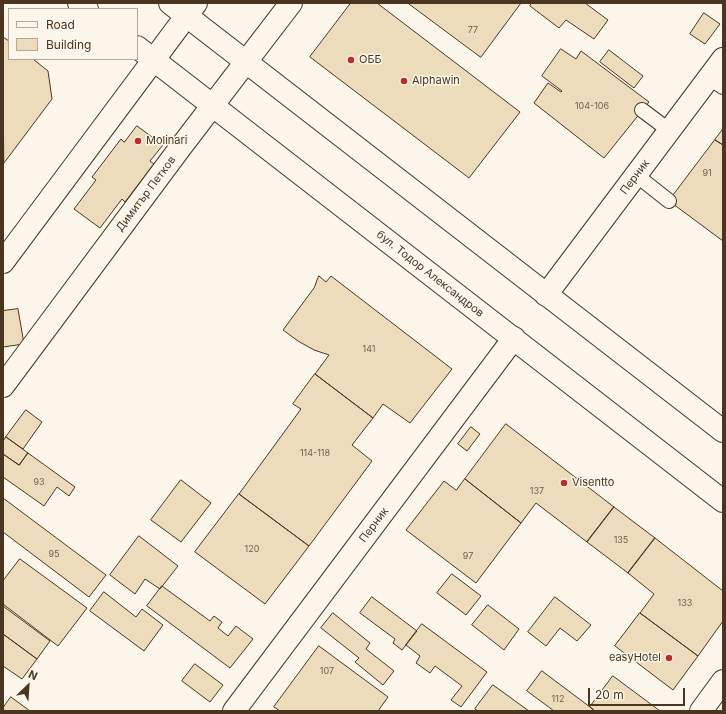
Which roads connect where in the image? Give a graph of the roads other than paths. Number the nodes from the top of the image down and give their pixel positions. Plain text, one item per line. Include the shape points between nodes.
1 (291, 3) edge
2 (184, 7) edge
3 (145, 54) edge
4 (723, 60) edge
5 (247, 61) junction
6 (716, 82) edge
7 (213, 105) junction
8 (642, 110) dead end
9 (670, 131) junction
10 (636, 175) junction
11 (669, 201) dead end
12 (3, 262) edge
13 (546, 295) junction
14 (514, 338) junction
15 (3, 386) edge
16 (723, 431) edge
17 (723, 501) edge
18 (723, 681) edge
19 (234, 711) edge
20 (700, 711) edge

1 - 5 street, Димитър Петков
2 - 3 street
2 - 5 street
3 - 7 street, бул. Тодор Александров
3 - 12 street
4 - 6 street, Перник
5 - 7 street, Димитър Петков
5 - 13 street
6 - 9 street, Перник
7 - 14 street, бул. Тодор Александров
7 - 15 street, Димитър Петков
8 - 9 lane
9 - 10 street, Перник
10 - 11 lane
10 - 13 street, Перник
13 - 16 street
14 - 17 street, бул. Тодор Александров
14 - 19 street, Перник
18 - 20 street

